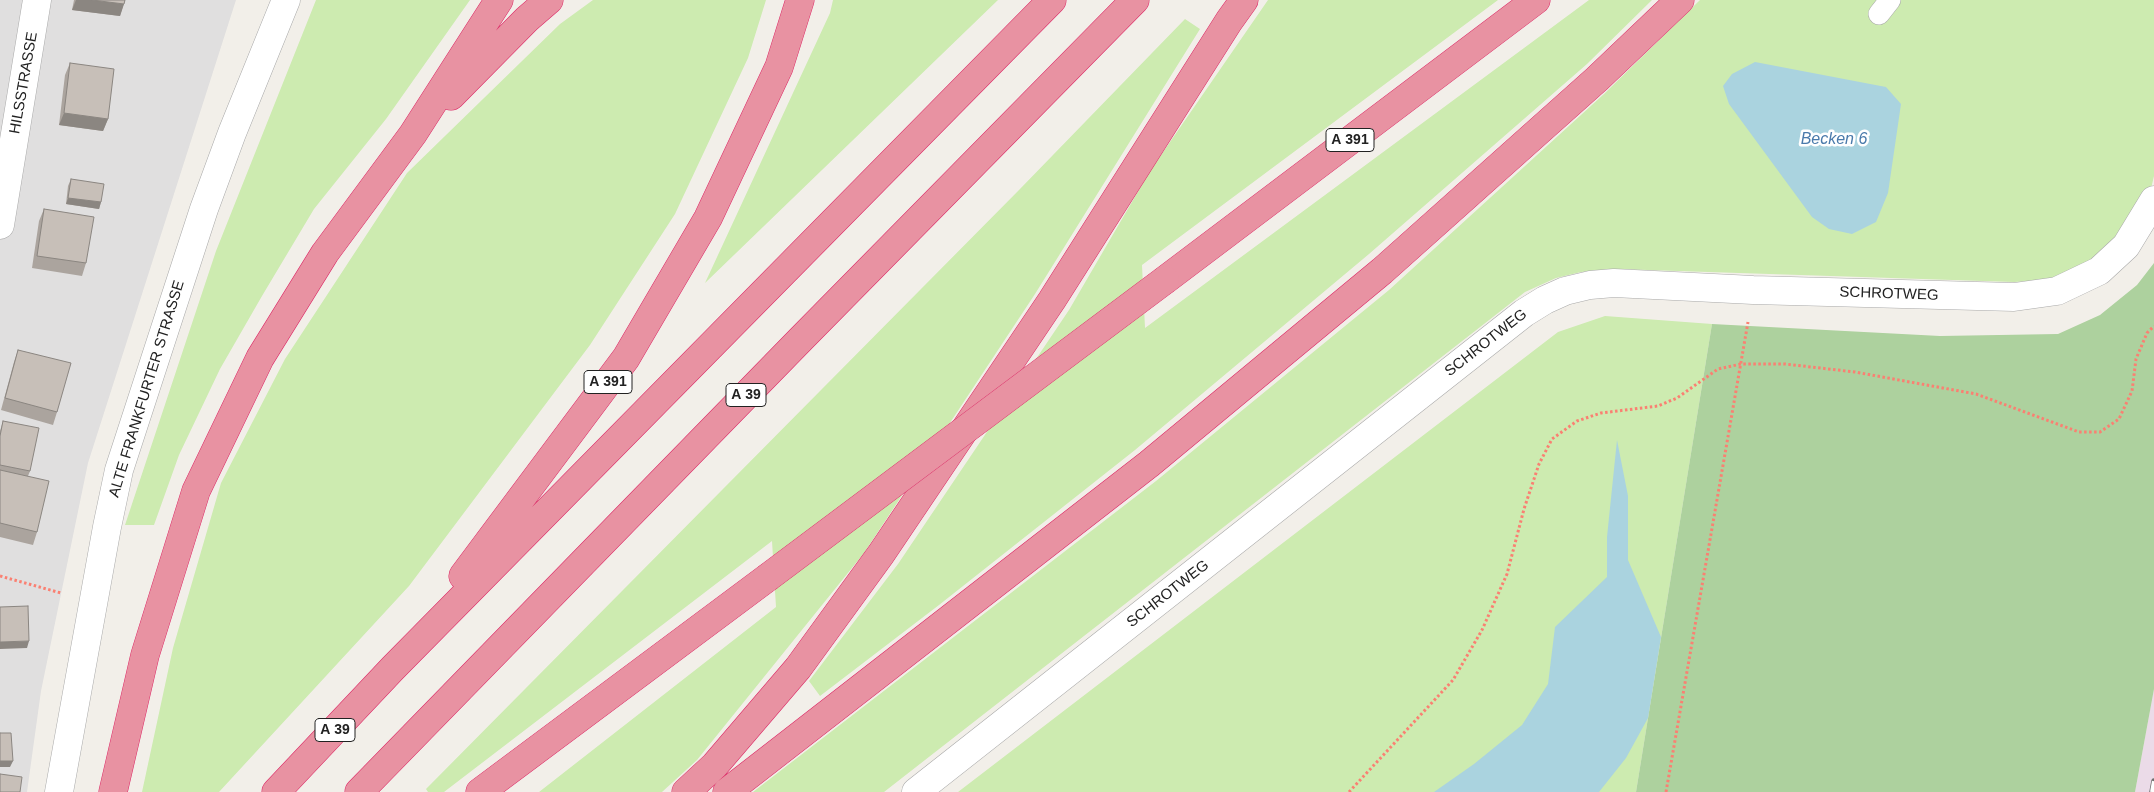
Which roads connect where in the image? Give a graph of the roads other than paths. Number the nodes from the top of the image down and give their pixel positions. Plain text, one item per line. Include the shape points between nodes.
1 (37, 0) edge
2 (286, 0) edge
3 (499, 0) edge
4 (549, 0) edge
5 (800, 0) edge
6 (1052, 0) edge
7 (1135, 0) edge
8 (1244, 0) edge
9 (1536, 0) edge
10 (1680, 0) edge
11 (413, 134) junction
12 (2154, 200) edge
13 (0, 225) edge
14 (393, 668) junction
15 (59, 792) edge
16 (113, 792) edge
17 (276, 792) edge
18 (359, 792) edge
19 (480, 792) edge
20 (686, 792) edge
21 (728, 792) edge
22 (916, 792) edge

1 - 13 street, HILSSTRASSE
2 - 15 street, ALTE FRANKFURTER STRASSE via 232,133 179,283 119,470
3 - 11 highway
4 - 11 highway
5 - 14 highway, A 391 via 779,67 708,218 626,358
6 - 14 highway, A 39
7 - 18 highway, A 39
8 - 20 highway via 1052,300 881,554 798,668 716,765
9 - 19 highway, A 391, bridge
10 - 21 highway via 1382,272 1149,464
11 - 16 highway via 325,253 260,358 196,491 145,656
12 - 22 street, SCHROTWEG via 2126,246 2099,271 2057,291 2014,297 1614,283 1565,291 1524,313
14 - 17 highway, A 39

